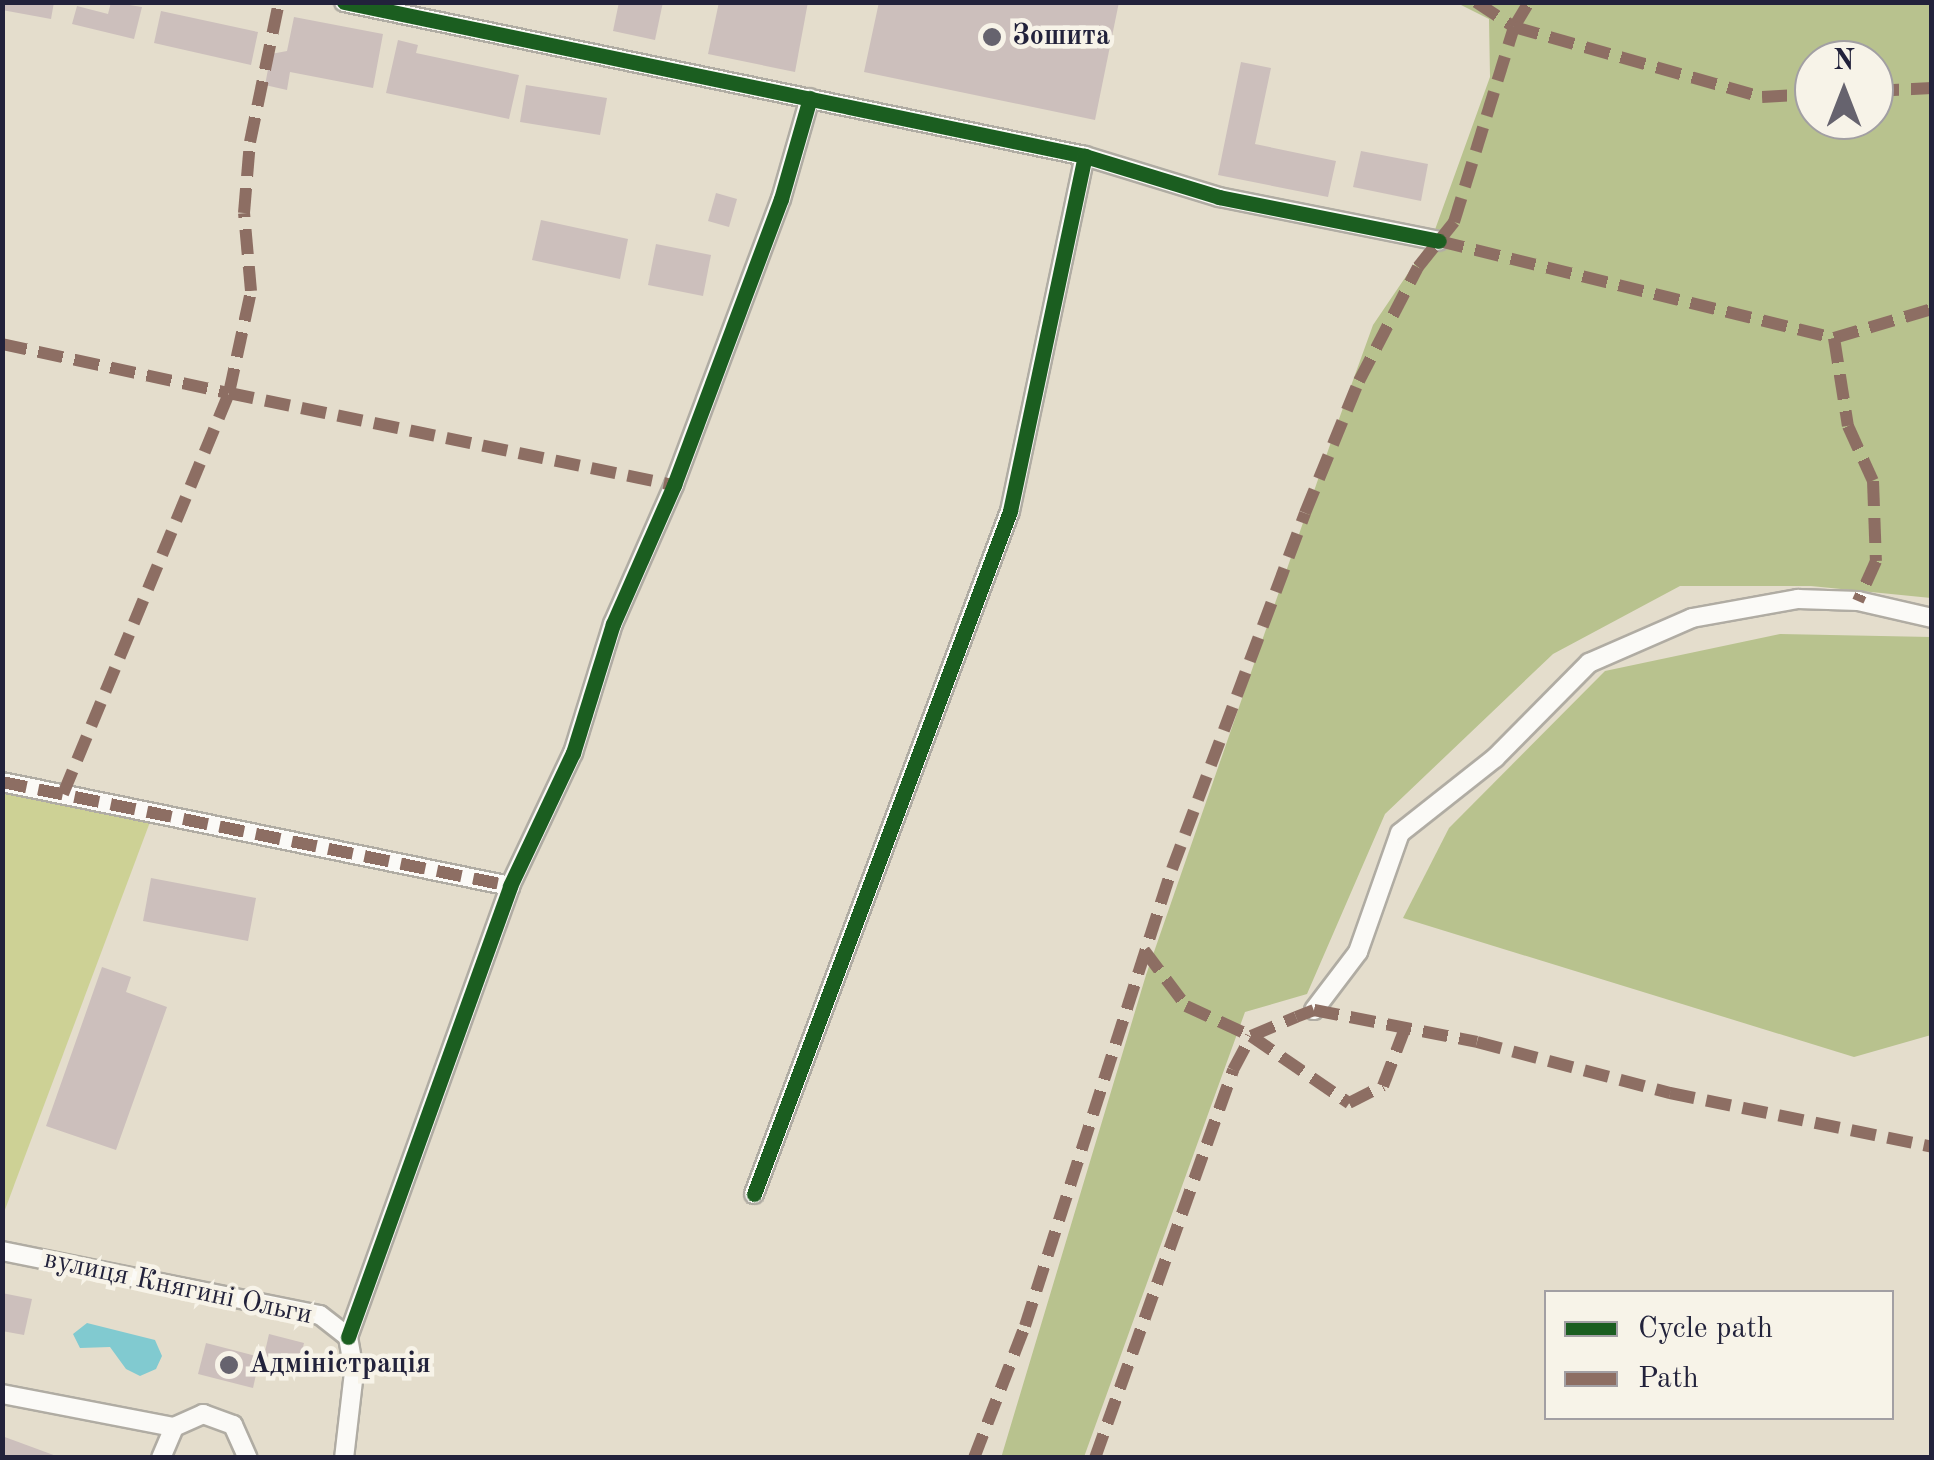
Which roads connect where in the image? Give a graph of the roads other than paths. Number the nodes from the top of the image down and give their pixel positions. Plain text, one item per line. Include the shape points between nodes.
1 (344, 2) edge
2 (810, 98) junction
3 (1085, 156) junction
4 (1438, 241) dead end
5 (1932, 618) edge
6 (2, 782) edge
7 (510, 886) junction
8 (1314, 1010) dead end
9 (754, 1194) dead end
10 (2, 1251) edge
11 (348, 1337) junction
12 (2, 1394) edge
13 (174, 1427) junction
14 (161, 1458) edge
15 (248, 1458) edge
16 (344, 1458) edge

1 - 2 street
2 - 3 street
2 - 7 street via 781,199 674,485 613,624 573,753
3 - 4 street via 1219,197
3 - 9 street via 1010,511
5 - 8 street via 1858,602 1798,599 1692,618 1590,662 1495,758 1400,833 1358,952
6 - 7 street
7 - 11 street
10 - 11 street, вулиця Княгині Ольги via 320,1315
11 - 16 street, вулиця Княгині Ольги via 354,1372
12 - 13 street
13 - 14 street
13 - 15 street via 203,1414 224,1419 243,1436

